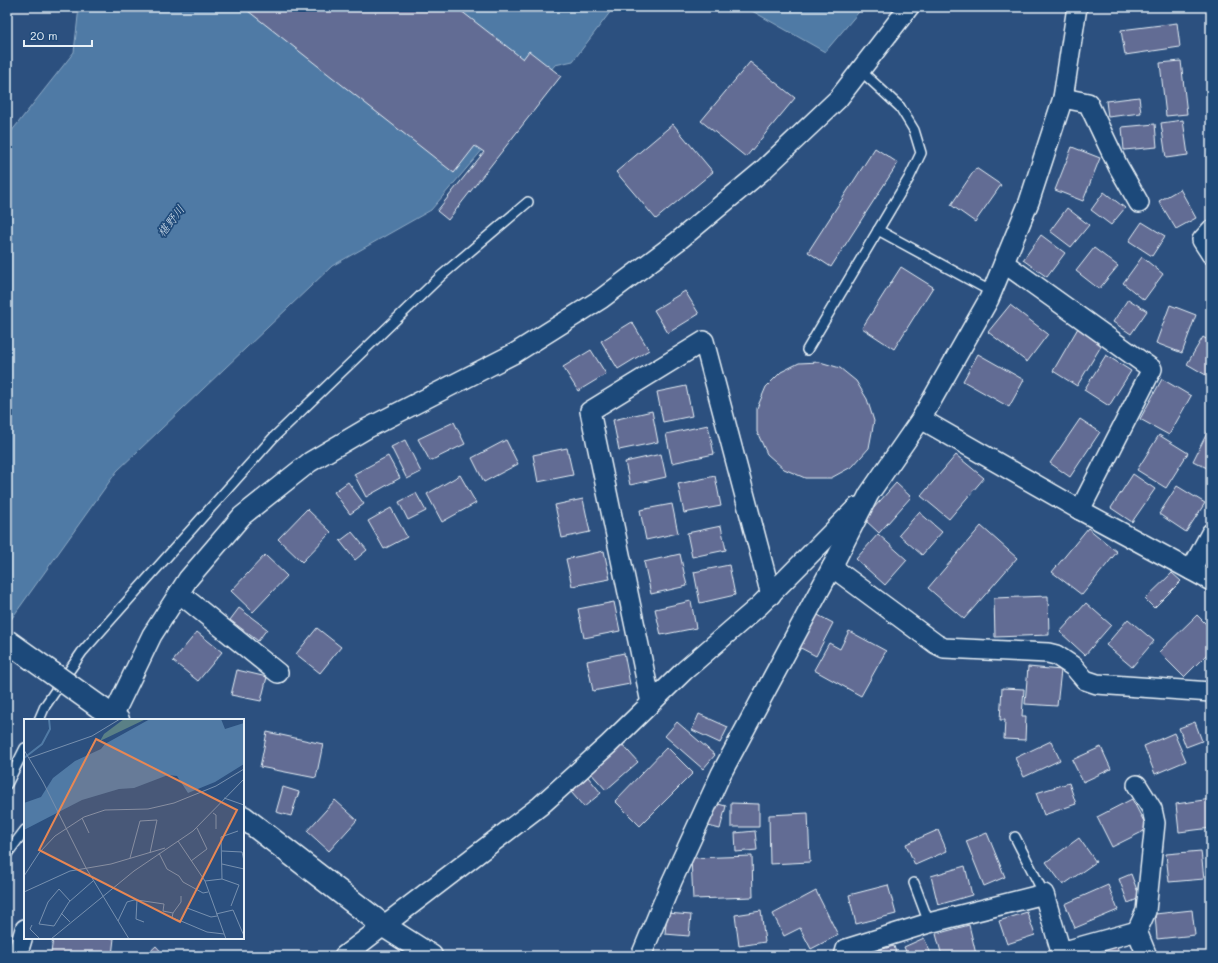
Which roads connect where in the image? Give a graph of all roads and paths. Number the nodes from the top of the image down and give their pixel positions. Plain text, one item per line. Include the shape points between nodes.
1 (909, 7) edge
2 (1077, 7) edge
3 (860, 70) junction
4 (1063, 98) junction
5 (528, 202) dead end
6 (1139, 203) dead end
7 (878, 230) junction
8 (1211, 230) edge
9 (1211, 254) edge
10 (1004, 262) junction
11 (992, 292) junction
12 (807, 350) dead end
13 (922, 419) junction
14 (869, 494) junction
15 (1080, 510) junction
16 (1211, 533) edge
17 (832, 567) junction
18 (1191, 570) junction
19 (1211, 581) edge
20 (179, 593) junction
21 (771, 595) junction
22 (7, 641) edge
23 (278, 673) dead end
24 (1211, 692) edge
25 (651, 704) junction
26 (110, 716) edge
27 (39, 719) edge
28 (24, 750) edge
29 (7, 784) edge
30 (1137, 785) dead end
31 (244, 818) edge
32 (24, 831) edge
33 (1015, 837) dead end
34 (7, 854) edge
35 (914, 883) dead end
36 (1044, 894) junction
37 (929, 923) junction
38 (384, 926) junction
39 (1137, 931) junction
40 (24, 932) edge
41 (17, 956) edge
42 (344, 956) edge
43 (431, 956) edge
44 (641, 956) edge
45 (844, 956) edge
46 (1147, 956) edge

1 - 3 street
2 - 4 street
3 - 7 lane via 900,107 914,130 921,153
3 - 20 street via 838,99 762,171 678,241 600,299 515,353 310,462 242,516
4 - 6 street via 1088,102 1118,166
4 - 10 street via 1029,202
5 - 27 lane via 441,276 273,438 82,652 45,706
7 - 11 lane
7 - 12 lane
8 - 9 street via 1202,240
10 - 11 street
10 - 15 street via 1152,369
11 - 13 street
13 - 14 street
13 - 15 street
14 - 17 street
14 - 21 street
15 - 18 street
16 - 18 street
17 - 24 street via 944,648 1048,653 1056,655 1074,667 1085,680 1097,684
17 - 44 street via 718,781
18 - 19 street
20 - 23 street
20 - 26 street via 152,635
21 - 25 street via 684,671
21 - 25 street via 704,342 590,412
22 - 26 street, bridge
25 - 38 street via 540,806
28 - 29 lane
30 - 39 street via 1152,809 1155,823 1146,911
31 - 38 street
32 - 34 lane
33 - 36 lane
35 - 37 lane
36 - 37 street
36 - 39 street via 1061,952
37 - 45 street via 846,949
38 - 42 street
38 - 43 street
39 - 46 street
40 - 41 street

